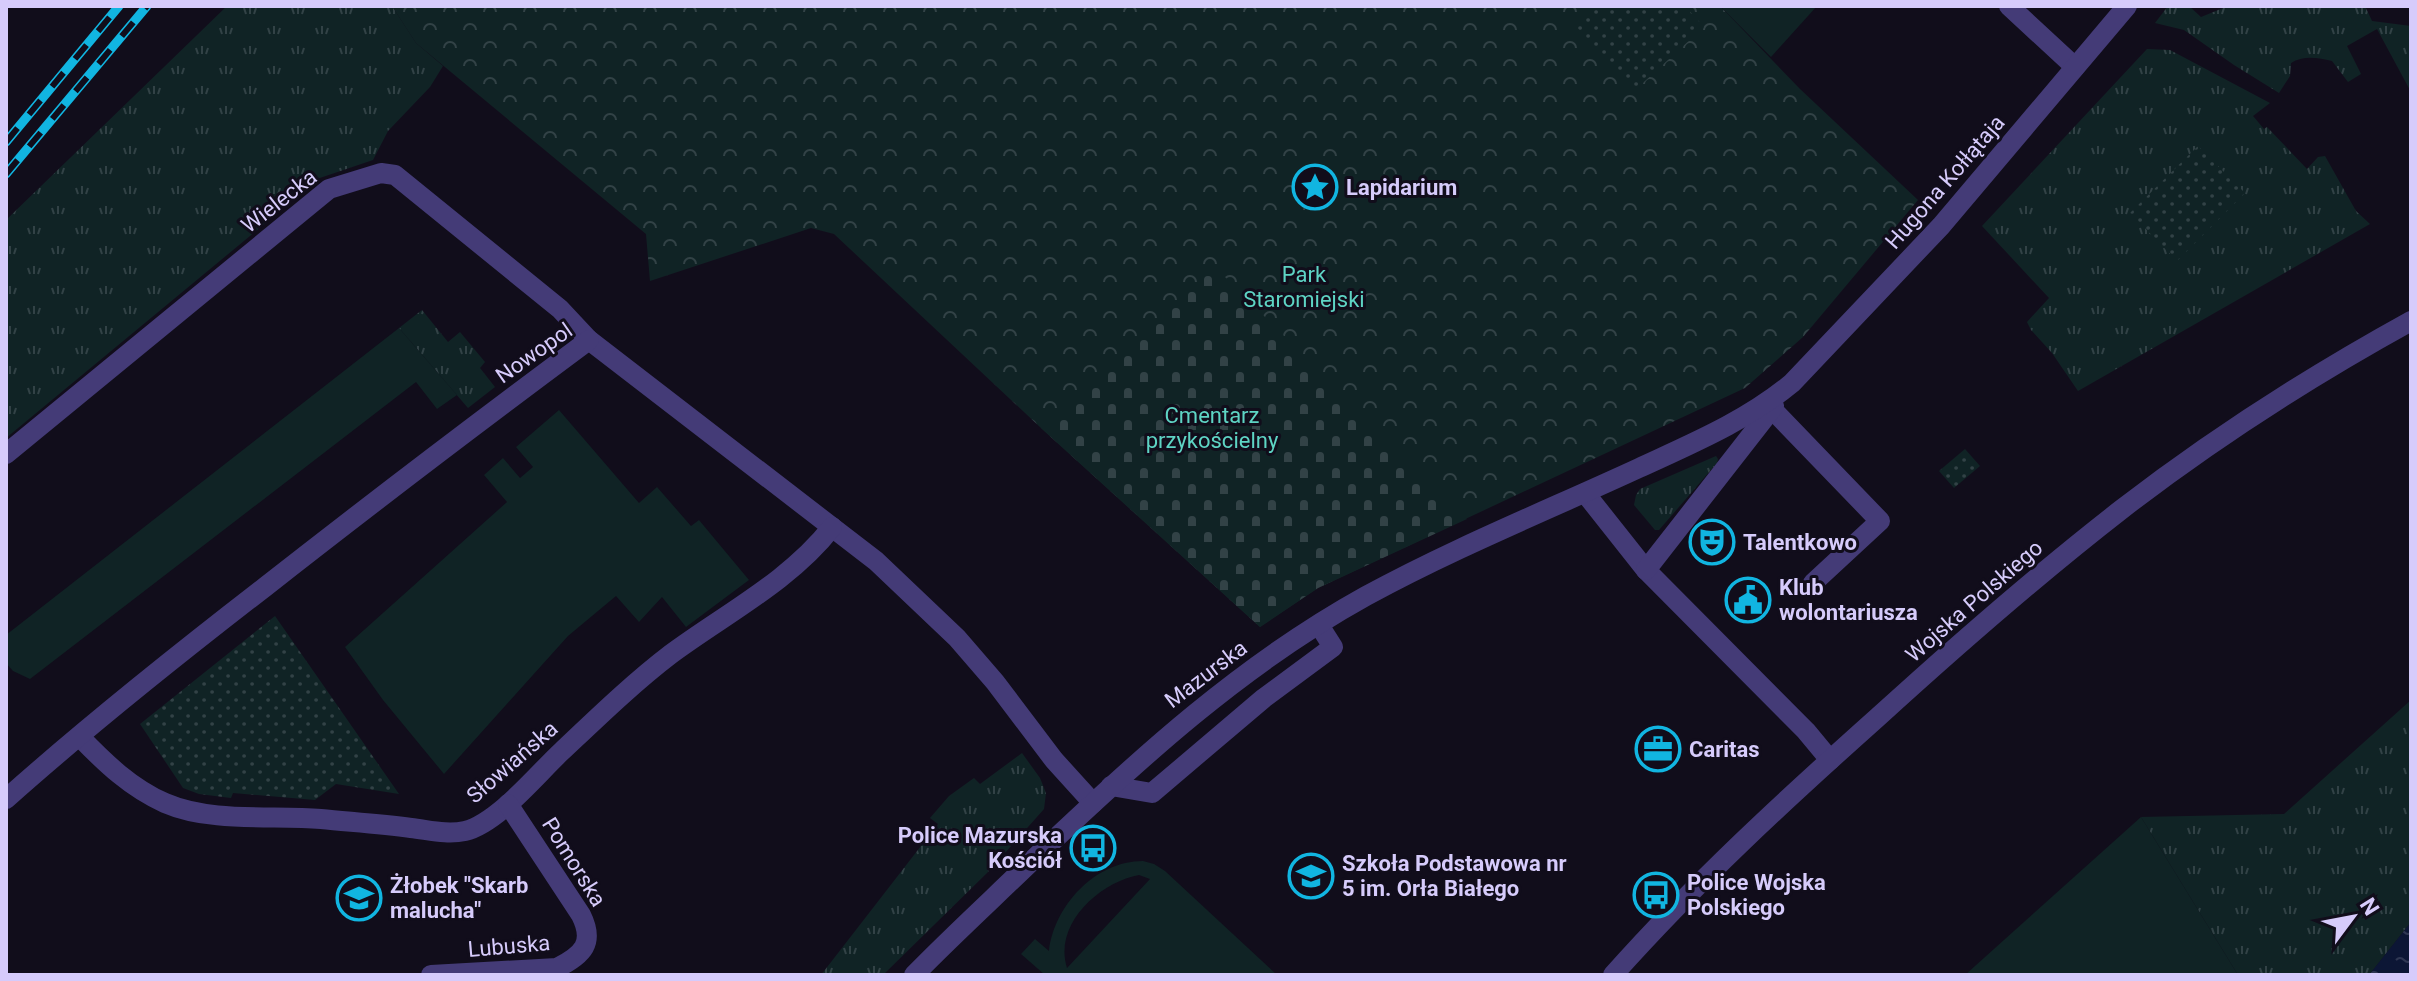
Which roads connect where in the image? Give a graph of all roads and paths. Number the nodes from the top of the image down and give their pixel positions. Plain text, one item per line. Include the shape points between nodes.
1 (2009, 6) edge
2 (2127, 6) edge
3 (2075, 67) junction
4 (2411, 321) edge
5 (589, 340) junction
6 (1792, 383) junction
7 (1772, 409) junction
8 (6, 454) edge
9 (1585, 493) junction
10 (832, 527) junction
11 (1646, 570) junction
12 (1813, 583) dead end
13 (1319, 625) junction
14 (80, 737) junction
15 (1830, 760) junction
16 (1111, 786) junction
17 (6, 799) edge
18 (1093, 803) junction
19 (508, 804) junction
20 (584, 948) joint
21 (431, 975) edge
22 (914, 975) edge
23 (1613, 975) edge

1 - 3 street
2 - 3 street, Hugona Kołłątaja
3 - 6 street, Hugona Kołłątaja via 1941,226
4 - 15 street, Wojska Polskiego via 2270,405 2124,508 1959,643
5 - 8 street, Wielecka via 560,309 415,190 395,175 381,173 329,189
5 - 10 street, Nowopol
5 - 14 street, Nowopol via 215,625
6 - 7 street, Hugona Kołłątaja
6 - 9 street, Hugona Kołłątaja via 1750,414
7 - 11 street, Hugona Kołłątaja
7 - 12 street via 1880,521
9 - 11 street
9 - 13 street, Mazurska via 1435,561
10 - 18 street, Nowopol via 957,638
10 - 19 street, Słowiańska via 775,581 668,656
11 - 15 street
13 - 16 street, Mazurska via 1209,701
13 - 16 street via 1333,647 1152,793
14 - 17 street, Nowopol
14 - 19 street, Słowiańska via 111,770 140,790 190,811 441,832 467,831
15 - 23 street, Wojska Polskiego via 1694,886
16 - 18 street, Mazurska
18 - 22 street, Mazurska
19 - 20 street, Pomorska via 581,915 587,928
20 - 21 street, Lubuska via 557,968

